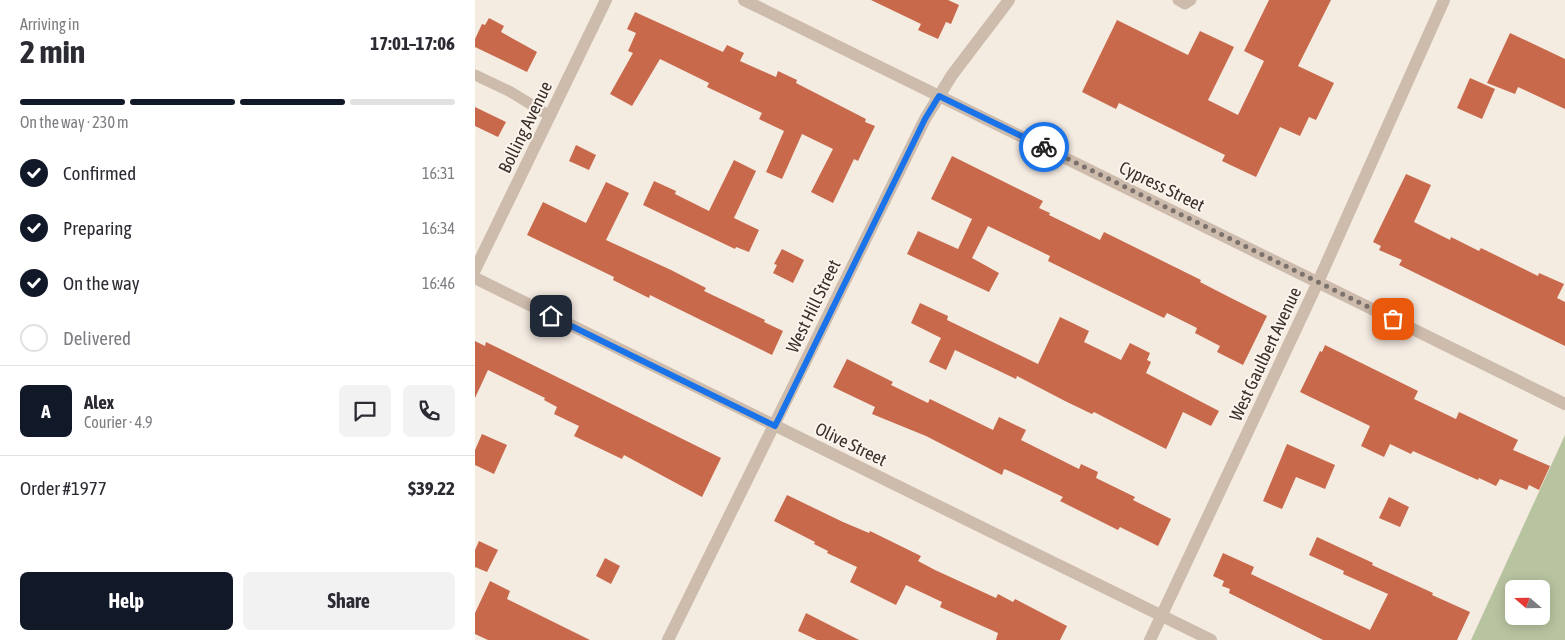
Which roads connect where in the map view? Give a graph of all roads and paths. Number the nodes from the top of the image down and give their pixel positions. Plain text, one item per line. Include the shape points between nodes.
1 (606, 0) edge
2 (744, 0) edge
3 (1009, 0) edge
4 (1178, 0) edge
5 (1191, 0) edge
6 (1444, 0) edge
7 (475, 75) edge
8 (939, 96) junction
9 (550, 116) junction
10 (475, 270) edge
11 (475, 278) edge
12 (1318, 282) junction
13 (1565, 404) edge
14 (775, 426) junction
15 (1162, 616) junction
16 (668, 640) edge
17 (1150, 640) edge
18 (1211, 640) edge

1 - 9 street, Bolling Avenue
2 - 8 street, Cypress Street
3 - 8 street, West Hill Street
4 - 5 lane via 1185,4
6 - 12 street, West Gaulbert Avenue
7 - 9 lane
8 - 12 street, Cypress Street
8 - 14 street, West Hill Street
9 - 10 street, Bolling Avenue
11 - 14 street, Olive Street
12 - 13 street, Cypress Street
12 - 15 street, West Gaulbert Avenue
14 - 15 street, Olive Street
14 - 16 street, West Hill Street
15 - 17 street, West Gaulbert Avenue
15 - 18 street, Olive Street

